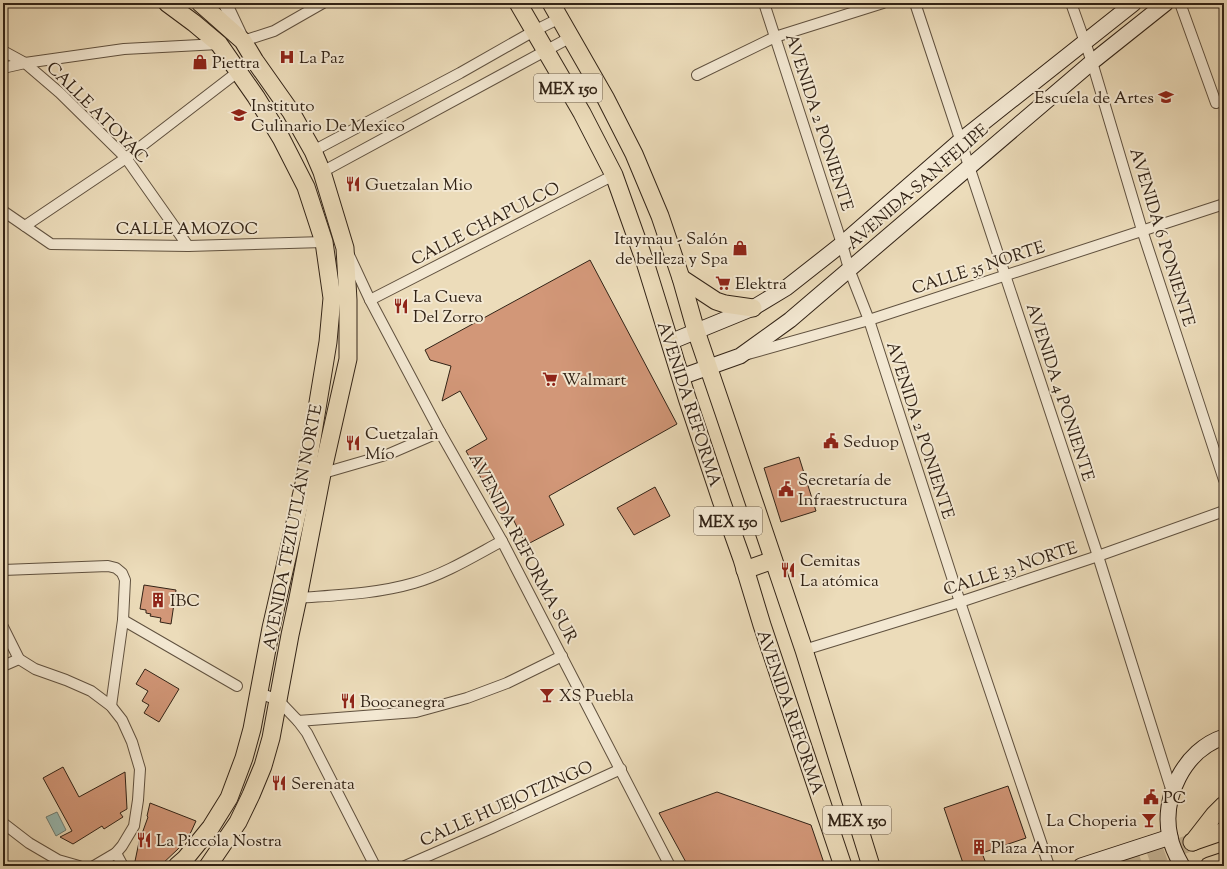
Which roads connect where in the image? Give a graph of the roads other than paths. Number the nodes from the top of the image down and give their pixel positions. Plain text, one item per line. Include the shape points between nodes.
1 (167, 3) edge
2 (200, 3) edge
3 (225, 3) edge
4 (323, 3) edge
5 (518, 3) edge
6 (551, 3) edge
7 (764, 3) edge
8 (883, 3) edge
9 (915, 3) edge
10 (1070, 3) edge
11 (1134, 3) edge
12 (1166, 3) edge
13 (1180, 3) edge
14 (560, 18) junction
15 (534, 31) junction
16 (775, 36) junction
17 (572, 37) junction
18 (243, 41) junction
19 (1085, 42) junction
20 (219, 44) junction
21 (3, 51) edge
22 (546, 51) junction
23 (1092, 62) junction
24 (25, 63) junction
25 (3, 68) edge
26 (238, 70) junction
27 (697, 75) dead end
28 (1216, 103) dead end
29 (960, 141) junction
30 (313, 151) junction
31 (126, 158) junction
32 (969, 167) junction
33 (322, 172) junction
34 (614, 175) junction
35 (1224, 204) edge
36 (3, 211) edge
37 (25, 226) junction
38 (1142, 230) junction
39 (324, 242) junction
40 (842, 244) junction
41 (188, 246) junction
42 (345, 248) junction
43 (849, 269) junction
44 (1005, 274) junction
45 (681, 278) junction
46 (370, 300) junction
47 (753, 308) junction
48 (869, 320) junction
49 (696, 331) junction
50 (670, 342) junction
51 (740, 356) junction
52 (708, 368) junction
53 (681, 377) junction
54 (440, 432) junction
55 (314, 474) junction
56 (1224, 480) edge
57 (1224, 511) edge
58 (502, 541) junction
59 (1098, 556) junction
60 (773, 560) junction
61 (3, 570) edge
62 (745, 570) junction
63 (298, 598) junction
64 (960, 602) junction
65 (123, 620) junction
66 (3, 627) edge
67 (804, 650) junction
68 (562, 656) junction
69 (19, 659) junction
70 (3, 666) edge
71 (237, 686) dead end
72 (259, 693) junction
73 (278, 700) junction
74 (111, 706) junction
75 (298, 721) junction
76 (1224, 737) edge
77 (621, 769) junction
78 (1172, 792) junction
79 (1224, 805) edge
80 (3, 823) edge
81 (1224, 832) edge
82 (1170, 836) junction
83 (116, 853) junction
84 (1224, 861) edge
85 (80, 866) edge
86 (95, 866) edge
87 (123, 866) edge
88 (177, 866) edge
89 (208, 866) edge
90 (375, 866) edge
91 (405, 866) edge
92 (670, 866) edge
93 (843, 866) edge
94 (871, 866) edge
95 (1049, 866) edge
96 (1081, 866) edge
97 (1182, 866) edge
98 (1209, 866) edge

1 - 20 main road, AVENIDA TEZIUTLÁN NORTE
2 - 18 main road, AVENIDA TEZIUTLÁN NORTE
3 - 18 street
4 - 18 street via 274,31
5 - 15 main road, AVENIDA REFORMA / MEX 150
6 - 14 main road, AVENIDA REFORMA / MEX 150
7 - 16 street, AVENIDA 2 PONIENTE
8 - 16 street
9 - 29 street, AVENIDA 4 PONIENTE
10 - 19 street, AVENIDA 6 PONIENTE
11 - 19 main road, AVENIDA SAN FELIPE
12 - 23 main road, AVENIDA SAN FELIPE
13 - 28 street
14 - 15 street
14 - 17 main road, AVENIDA REFORMA / MEX 150
15 - 22 main road, AVENIDA REFORMA / MEX 150
15 - 30 street
16 - 27 street
16 - 40 street, AVENIDA 2 PONIENTE
17 - 22 street
17 - 45 main road, AVENIDA REFORMA / MEX 150 via 634,154 660,216
18 - 30 main road, AVENIDA TEZIUTLÁN NORTE via 291,112
19 - 23 street, AVENIDA 6 PONIENTE
19 - 29 main road, AVENIDA SAN FELIPE
20 - 24 street via 124,49
20 - 26 main road, AVENIDA TEZIUTLÁN NORTE
21 - 24 street, CALLE ATOYAC
22 - 33 street
22 - 34 main road, AVENIDA REFORMA / MEX 150
23 - 32 main road, AVENIDA SAN FELIPE
23 - 38 street, AVENIDA 6 PONIENTE
24 - 25 street
24 - 31 street, CALLE ATOYAC via 60,93
26 - 31 street
26 - 39 main road, AVENIDA TEZIUTLÁN NORTE via 281,138 306,188
29 - 32 street, AVENIDA 4 PONIENTE
29 - 40 main road, AVENIDA SAN FELIPE
30 - 33 main road, AVENIDA TEZIUTLÁN NORTE
31 - 37 street
31 - 41 street, CALLE ATOYAC
32 - 43 main road, AVENIDA SAN FELIPE
32 - 44 street, AVENIDA 4 PONIENTE
33 - 42 main road, AVENIDA TEZIUTLÁN NORTE
34 - 46 street, CALLE CHAPULCO
34 - 50 main road, AVENIDA REFORMA / MEX 150
35 - 38 street, CALLE 35 NORTE
36 - 37 street
37 - 41 street, CALLE AMOZOC via 51,244
38 - 44 street, CALLE 35 NORTE
38 - 56 street, AVENIDA 6 PONIENTE
39 - 41 street, CALLE AMOZOC
39 - 55 main road, AVENIDA TEZIUTLÁN NORTE via 332,298
40 - 43 street, AVENIDA 2 PONIENTE
40 - 47 main road, AVENIDA SAN FELIPE via 786,288
42 - 46 street, AVENIDA REFORMA SUR
42 - 55 main road, AVENIDA TEZIUTLÁN NORTE via 348,359
43 - 48 street, AVENIDA 2 PONIENTE
43 - 51 main road, AVENIDA SAN FELIPE via 790,320
44 - 48 street, CALLE 35 NORTE
44 - 59 street, AVENIDA 4 PONIENTE
45 - 47 main road via 725,304
45 - 49 main road, AVENIDA REFORMA / MEX 150
46 - 54 street, AVENIDA REFORMA SUR
47 - 49 main road, AVENIDA SAN FELIPE
48 - 51 street, CALLE 35 NORTE
48 - 64 street, AVENIDA 2 PONIENTE
49 - 50 main road, AVENIDA SAN FELIPE
49 - 52 main road, AVENIDA REFORMA / MEX 150
50 - 53 main road, AVENIDA REFORMA / MEX 150
51 - 52 main road, AVENIDA SAN FELIPE
52 - 53 main road, AVENIDA SAN FELIPE
52 - 60 main road, AVENIDA REFORMA / MEX 150
53 - 62 main road, AVENIDA REFORMA / MEX 150
54 - 55 street via 388,454
54 - 58 street, AVENIDA REFORMA SUR
55 - 63 main road, AVENIDA TEZIUTLÁN NORTE
55 - 72 main road, AVENIDA TEZIUTLÁN NORTE via 272,628
57 - 59 street, CALLE 33 NORTE
58 - 63 street via 459,564 414,583 371,593
58 - 68 street, AVENIDA REFORMA SUR
59 - 64 street, CALLE 33 NORTE
59 - 78 street, AVENIDA 4 PONIENTE
60 - 62 main road
60 - 67 main road, AVENIDA REFORMA / MEX 150
61 - 65 street via 108,566 116,568 125,580
62 - 93 main road, AVENIDA REFORMA / MEX 150
63 - 73 main road, AVENIDA TEZIUTLÁN NORTE
64 - 67 street, CALLE 33 NORTE
64 - 95 street, AVENIDA 2 PONIENTE
65 - 71 street
65 - 74 street
66 - 69 street
67 - 94 main road, AVENIDA REFORMA / MEX 150
68 - 75 street via 507,683 467,698 416,712
68 - 77 street, AVENIDA REFORMA SUR
69 - 70 street
69 - 74 street via 35,669 91,691
72 - 73 street
72 - 88 main road, AVENIDA TEZIUTLÁN NORTE via 244,758 230,798 211,827
73 - 75 street
73 - 89 main road, AVENIDA TEZIUTLÁN NORTE via 271,738 251,796 238,822
74 - 83 street via 122,720 140,769 134,826
75 - 90 street via 307,733
76 - 78 main road via 1198,752 1182,770
77 - 91 street, CALLE HUEJOTZINGO
77 - 92 street, AVENIDA REFORMA SUR
78 - 82 main road via 1168,814
79 - 81 main road via 1192,843
80 - 85 street via 29,843 58,860
82 - 96 main road
82 - 97 main road via 1175,854
83 - 86 street
83 - 87 street
84 - 98 main road

